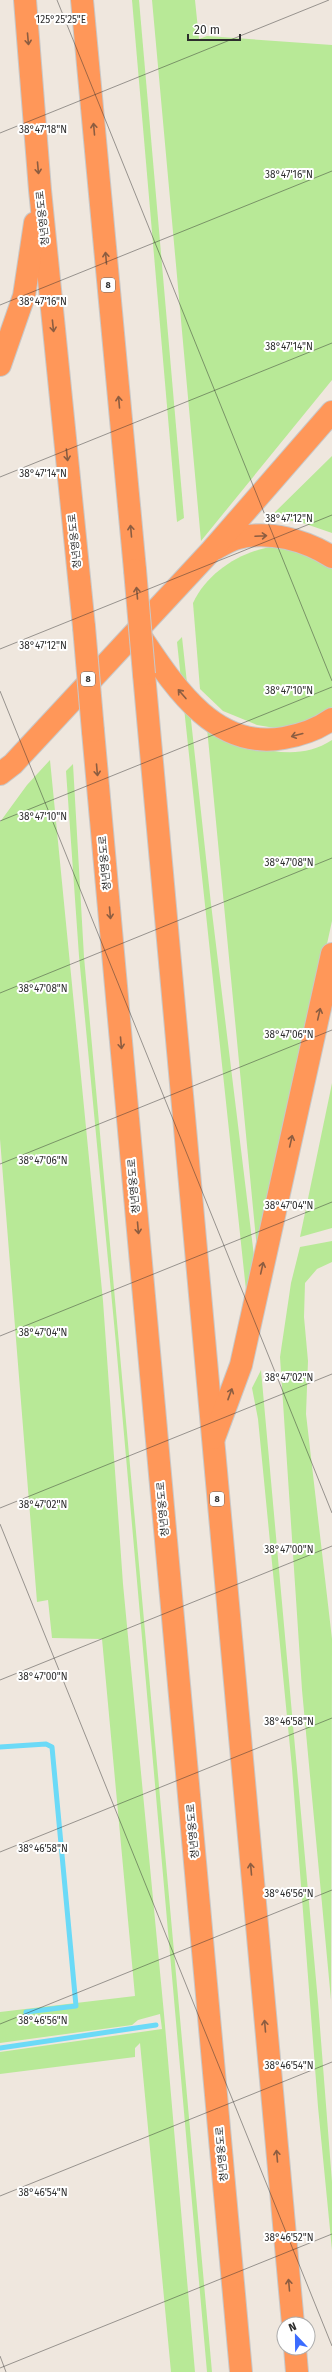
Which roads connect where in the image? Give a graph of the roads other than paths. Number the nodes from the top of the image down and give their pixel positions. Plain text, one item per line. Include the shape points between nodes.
1 (25, 0) edge
2 (82, 0) edge
3 (40, 190) junction
4 (0, 365) edge
5 (332, 412) edge
6 (210, 551) junction
7 (332, 557) edge
8 (150, 667) junction
9 (332, 719) edge
10 (0, 774) edge
11 (332, 954) edge
12 (212, 1443) junction
13 (292, 2316) edge
14 (296, 2356) edge
15 (241, 2372) edge
16 (297, 2372) edge

1 -> 3 highway, 청년영웅도로 / 8
8 -> 2 highway, 8, bridge via 141,637
3 - 4 highway via 24,296
3 -> 15 highway, 청년영웅도로 / 8, bridge via 84,627
5 - 6 highway
6 -> 7 highway via 237,538 264,535 295,540
6 - 10 highway via 13,764
9 -> 8 highway via 299,735 271,740 243,737 214,724 193,706 172,682
8 - 12 highway, 8
12 -> 11 highway via 241,1365
13 -> 12 highway, 8
14 - 16 highway

